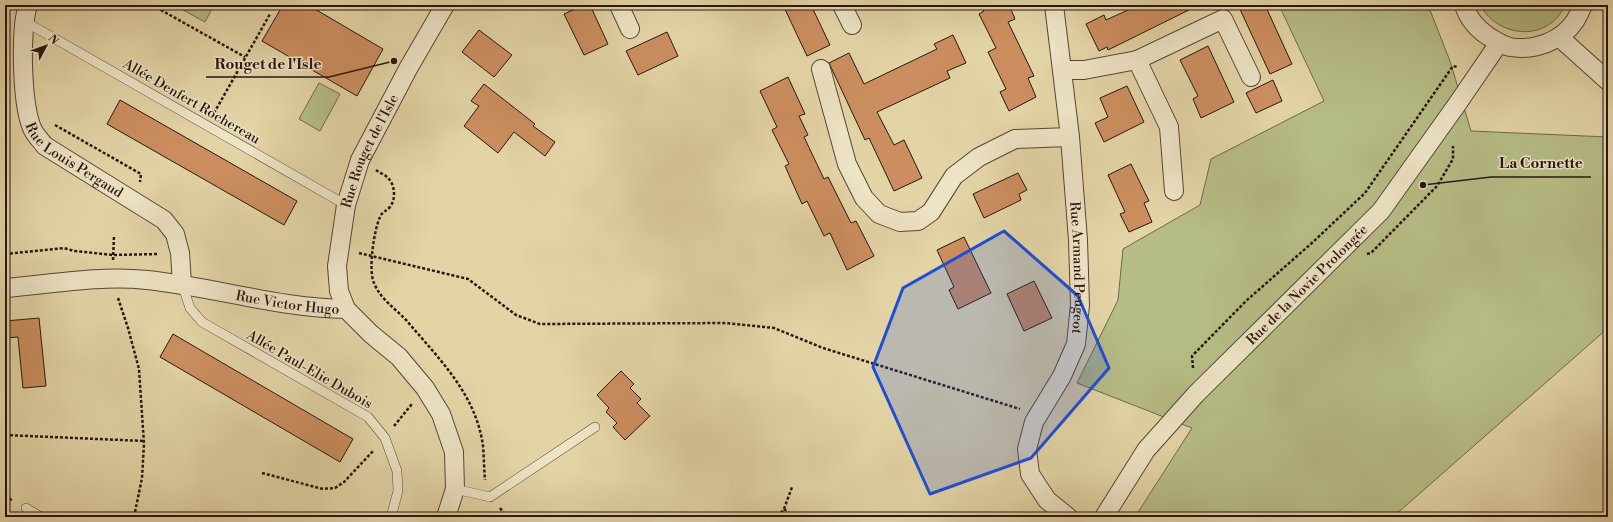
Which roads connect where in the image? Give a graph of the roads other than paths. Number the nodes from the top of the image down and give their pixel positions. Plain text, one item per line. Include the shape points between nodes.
1 (445, 5) edge
2 (619, 5) edge
3 (842, 5) edge
4 (1054, 5) edge
5 (1464, 5) edge
6 (1583, 5) edge
7 (26, 13) edge
8 (852, 25) dead end
9 (630, 29) dead end
10 (1559, 37) junction
11 (1499, 43) junction
12 (1137, 60) junction
13 (821, 69) dead end
14 (1062, 70) junction
15 (1251, 77) dead end
16 (1608, 81) edge
17 (1070, 136) junction
18 (1174, 191) dead end
19 (346, 205) junction
20 (182, 284) junction
21 (5, 288) edge
22 (346, 309) junction
23 (595, 427) dead end
24 (455, 489) junction
25 (26, 508) dead end
26 (41, 517) edge
27 (391, 517) edge
28 (446, 517) edge
29 (1068, 517) edge
30 (1104, 517) edge

1 - 19 street, Rue Rouget de l'Isle via 360,160
2 - 9 street
3 - 8 street
4 - 14 street, Rue Armand Peugeot
5 - 11 street via 1466,13 1478,29
6 - 10 street via 1574,22
7 - 19 lane, Allée Denfert Rochereau via 207,126
7 - 20 street, Rue Louis Pergaud via 22,48 26,111 33,132 45,146 164,220 174,234 180,253
10 - 11 street via 1543,45 1526,48
10 - 16 street
11 - 30 street, Rue de la Novie Prolongée via 1381,211 1196,394 1146,450
12 - 14 street via 1084,70
12 - 15 street via 1223,19
12 - 18 street via 1169,127
13 - 17 street via 847,164 864,198 879,214 900,222 918,221 931,212 954,176 979,157 1015,139
14 - 17 street, Rue Armand Peugeot
17 - 29 street, Rue Armand Peugeot via 1080,305 1076,344 1062,376 1034,422 1027,449 1030,474 1046,500
19 - 22 street, Rue Rouget de l'Isle via 337,266 339,291
20 - 21 street, Rue Victor Hugo via 112,278
20 - 22 street, Rue Victor Hugo via 319,308
20 - 27 lane, Allée Paul-Elie Dubois via 190,308 202,322 368,417 385,438 397,471 398,491
22 - 24 street, Rue Victor Hugo via 399,358 425,388 441,414 454,452
23 - 24 lane via 490,497
24 - 28 street, Rue Victor Hugo
25 - 26 lane

